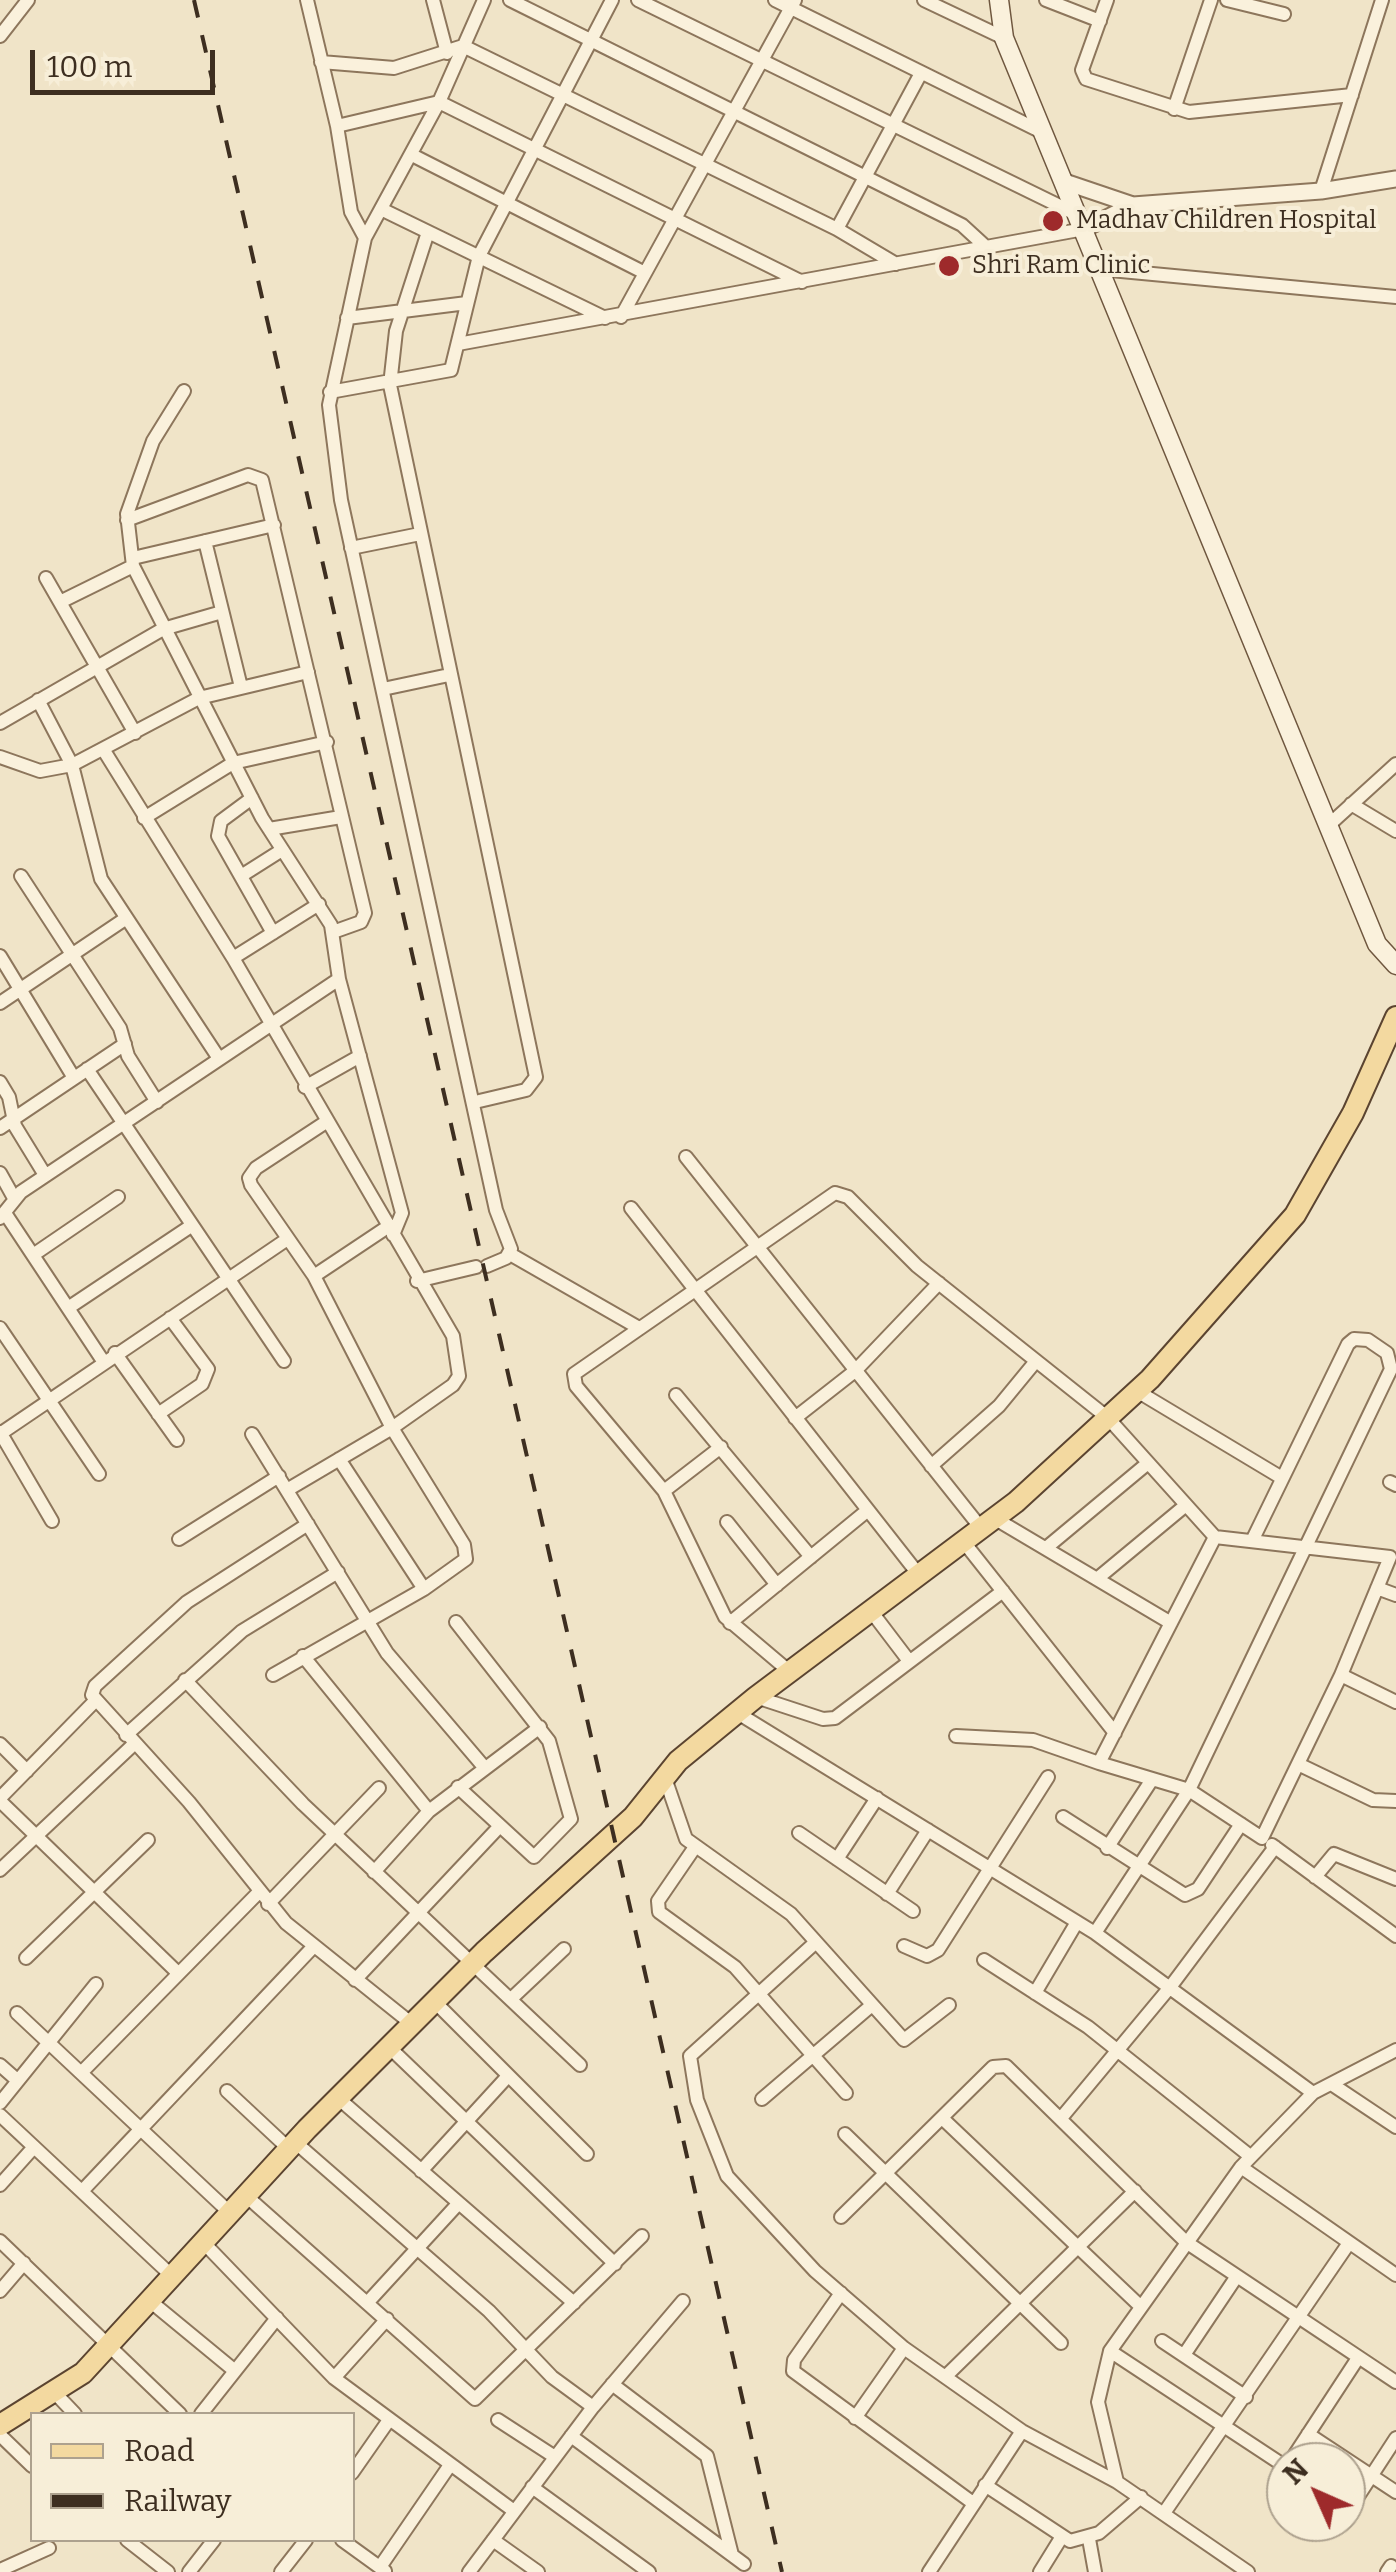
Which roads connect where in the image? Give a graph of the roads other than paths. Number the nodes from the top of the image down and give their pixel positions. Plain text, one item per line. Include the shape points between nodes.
1 (28, 0) edge
2 (307, 0) edge
3 (434, 0) edge
4 (484, 0) edge
5 (510, 0) edge
6 (612, 0) edge
7 (638, 0) edge
8 (775, 0) edge
9 (924, 0) edge
10 (999, 0) edge
11 (1046, 0) edge
12 (1107, 0) edge
13 (1211, 0) edge
14 (1228, 0) edge
15 (1382, 0) edge
16 (793, 4) edge
17 (1284, 14) dead end
18 (1100, 21) junction
19 (0, 36) edge
20 (1004, 38) junction
21 (590, 41) junction
22 (464, 46) junction
23 (447, 53) junction
24 (321, 62) junction
25 (760, 63) junction
26 (921, 73) junction
27 (563, 93) junction
28 (1352, 95) junction
29 (439, 102) junction
30 (1174, 110) junction
31 (731, 111) junction
32 (337, 126) junction
33 (892, 126) junction
34 (1045, 133) junction
35 (535, 150) junction
36 (412, 155) junction
37 (702, 163) junction
38 (865, 178) junction
39 (1396, 179) edge
40 (1065, 182) junction
41 (1322, 191) junction
42 (508, 202) junction
43 (1133, 205) junction
44 (381, 210) junction
45 (674, 219) junction
46 (1081, 222) junction
47 (837, 229) junction
48 (428, 232) junction
49 (365, 238) junction
50 (986, 247) junction
51 (478, 256) junction
52 (896, 264) junction
53 (1100, 269) junction
54 (645, 273) junction
55 (802, 282) junction
56 (1396, 297) edge
57 (468, 303) junction
58 (402, 309) junction
59 (348, 318) junction
60 (614, 318) junction
61 (458, 344) junction
62 (390, 384) junction
63 (184, 391) dead end
64 (330, 392) junction
65 (127, 520) junction
66 (274, 525) junction
67 (420, 534) junction
68 (205, 541) junction
69 (352, 548) junction
70 (133, 562) junction
71 (46, 578) dead end
72 (60, 602) junction
73 (222, 612) junction
74 (163, 629) junction
75 (97, 667) junction
76 (308, 672) junction
77 (449, 675) junction
78 (240, 687) junction
79 (382, 689) junction
80 (198, 698) junction
81 (38, 700) junction
82 (0, 723) edge
83 (135, 732) junction
84 (327, 742) junction
85 (103, 749) junction
86 (0, 758) edge
87 (232, 764) junction
88 (1396, 764) edge
89 (72, 765) junction
90 (252, 798) junction
91 (1351, 804) junction
92 (341, 816) junction
93 (144, 818) junction
94 (1330, 824) junction
95 (269, 829) junction
96 (1396, 832) edge
97 (282, 850) junction
98 (21, 876) dead end
99 (241, 876) junction
100 (318, 904) junction
101 (125, 919) junction
102 (333, 932) junction
103 (273, 933) junction
104 (0, 956) edge
105 (73, 956) junction
106 (233, 958) junction
107 (1396, 965) edge
108 (339, 980) junction
109 (20, 990) junction
110 (0, 1003) edge
111 (1396, 1018) edge
112 (270, 1024) junction
113 (125, 1044) junction
114 (360, 1056) junction
115 (218, 1057) junction
116 (88, 1069) junction
117 (74, 1078) junction
118 (0, 1082) edge
119 (304, 1086) junction
120 (157, 1102) junction
121 (475, 1102) junction
122 (13, 1119) junction
123 (326, 1122) junction
124 (124, 1123) junction
125 (0, 1128) edge
126 (686, 1156) dead end
127 (0, 1173) edge
128 (46, 1175) junction
129 (118, 1197) dead end
130 (14, 1198) junction
131 (632, 1208) dead end
132 (2, 1215) edge
133 (191, 1226) junction
134 (391, 1230) junction
135 (286, 1240) junction
136 (509, 1246) junction
137 (758, 1246) junction
138 (33, 1255) junction
139 (314, 1276) junction
140 (229, 1278) junction
141 (417, 1281) junction
142 (939, 1283) junction
143 (695, 1290) junction
144 (68, 1308) junction
145 (170, 1318) junction
146 (0, 1328) edge
147 (638, 1328) junction
148 (109, 1357) junction
149 (284, 1361) dead end
150 (1036, 1361) junction
151 (855, 1371) junction
152 (1137, 1391) junction
153 (676, 1395) dead end
154 (50, 1399) junction
155 (158, 1414) junction
156 (796, 1418) junction
157 (1108, 1418) junction
158 (392, 1428) junction
159 (0, 1433) edge
160 (252, 1434) dead end
161 (177, 1440) dead end
162 (721, 1447) junction
163 (340, 1459) junction
164 (1148, 1463) junction
165 (932, 1466) junction
166 (98, 1474) dead end
167 (279, 1476) junction
168 (1282, 1478) junction
169 (287, 1490) junction
170 (664, 1490) junction
171 (1186, 1506) junction
172 (868, 1510) junction
173 (52, 1522) dead end
174 (727, 1522) dead end
175 (987, 1523) junction
176 (308, 1524) junction
177 (1214, 1536) junction
178 (178, 1540) dead end
179 (964, 1541) junction
180 (1252, 1541) junction
181 (1046, 1548) junction
182 (1307, 1548) junction
183 (811, 1557) junction
184 (1393, 1558) edge
185 (338, 1572) junction
186 (918, 1575) junction
187 (1098, 1578) junction
188 (776, 1585) junction
189 (1377, 1588) junction
190 (424, 1589) junction
191 (1002, 1591) junction
192 (1396, 1595) edge
193 (871, 1611) junction
194 (366, 1622) junction
195 (456, 1622) dead end
196 (730, 1623) junction
197 (1170, 1623) junction
198 (303, 1656) junction
199 (909, 1661) junction
200 (790, 1672) junction
201 (1341, 1674) junction
202 (272, 1675) dead end
203 (185, 1680) junction
204 (756, 1697) junction
205 (95, 1702) junction
206 (1396, 1702) edge
207 (736, 1712) junction
208 (540, 1727) junction
209 (1114, 1733) junction
210 (956, 1736) dead end
211 (130, 1739) junction
212 (0, 1744) edge
213 (1099, 1763) junction
214 (1298, 1764) junction
215 (484, 1767) junction
216 (27, 1771) junction
217 (664, 1775) junction
218 (1048, 1777) dead end
219 (1151, 1781) junction
220 (458, 1787) junction
221 (378, 1788) dead end
222 (1189, 1790) junction
223 (877, 1798) junction
224 (0, 1800) edge
225 (1396, 1801) edge
226 (429, 1811) junction
227 (1063, 1817) dead end
228 (1241, 1824) junction
229 (499, 1826) junction
230 (928, 1830) junction
231 (799, 1833) dead end
232 (335, 1834) junction
233 (36, 1836) junction
234 (1262, 1838) junction
235 (148, 1840) dead end
236 (1275, 1847) junction
237 (696, 1848) junction
238 (1107, 1848) junction
239 (837, 1860) junction
240 (989, 1868) junction
241 (1137, 1868) junction
242 (0, 1870) edge
243 (374, 1872) junction
244 (1315, 1877) junction
245 (1396, 1879) edge
246 (96, 1891) junction
247 (259, 1892) junction
248 (887, 1894) junction
249 (268, 1904) junction
250 (417, 1912) junction
251 (913, 1912) dead end
252 (1077, 1922) junction
253 (1095, 1933) junction
254 (1396, 1936) edge
255 (816, 1942) junction
256 (904, 1946) dead end
257 (313, 1947) junction
258 (564, 1949) dead end
259 (26, 1958) dead end
260 (984, 1960) dead end
261 (476, 1962) junction
262 (178, 1973) junction
263 (355, 1980) junction
264 (96, 1984) dead end
265 (1171, 1986) junction
266 (758, 1992) junction
267 (1035, 1993) junction
268 (512, 1998) junction
269 (435, 2002) junction
270 (872, 2005) junction
271 (949, 2005) dead end
272 (17, 2013) dead end
273 (412, 2024) junction
274 (48, 2042) junction
275 (390, 2047) junction
276 (1116, 2050) junction
277 (1396, 2050) edge
278 (814, 2055) junction
279 (0, 2065) edge
280 (580, 2065) dead end
281 (80, 2073) junction
282 (508, 2076) junction
283 (17, 2080) junction
284 (1334, 2085) junction
285 (227, 2091) dead end
286 (846, 2092) dead end
287 (1313, 2094) junction
288 (338, 2098) junction
289 (762, 2099) dead end
290 (0, 2103) edge
291 (0, 2115) edge
292 (1062, 2117) junction
293 (942, 2118) junction
294 (466, 2122) junction
295 (1396, 2127) edge
296 (140, 2129) junction
297 (844, 2134) dead end
298 (291, 2145) junction
299 (34, 2147) junction
300 (588, 2154) dead end
301 (1245, 2161) junction
302 (421, 2171) junction
303 (886, 2173) junction
304 (0, 2185) edge
305 (1135, 2191) junction
306 (82, 2192) junction
307 (244, 2194) junction
308 (458, 2205) junction
309 (228, 2211) junction
310 (840, 2217) dead end
311 (642, 2236) dead end
312 (0, 2241) edge
313 (202, 2242) junction
314 (1186, 2242) junction
315 (1350, 2243) junction
316 (1078, 2247) junction
317 (416, 2249) junction
318 (24, 2264) junction
319 (615, 2264) junction
320 (1396, 2274) edge
321 (172, 2276) junction
322 (1237, 2276) junction
323 (0, 2291) edge
324 (840, 2293) junction
325 (150, 2300) junction
326 (682, 2300) dead end
327 (368, 2302) junction
328 (574, 2303) junction
329 (1020, 2303) junction
330 (1139, 2306) junction
331 (277, 2318) junction
332 (1299, 2318) junction
333 (388, 2319) junction
334 (1162, 2340) dead end
335 (1061, 2343) dead end
336 (110, 2346) junction
337 (904, 2348) junction
338 (526, 2350) junction
339 (1110, 2352) junction
340 (1184, 2356) junction
341 (1358, 2358) junction
342 (236, 2371) junction
343 (946, 2376) junction
344 (334, 2378) junction
345 (1396, 2382) edge
346 (612, 2384) junction
347 (54, 2393) junction
348 (1246, 2397) junction
349 (593, 2407) junction
350 (73, 2412) edge
351 (178, 2412) edge
352 (203, 2412) edge
353 (855, 2418) junction
354 (389, 2420) junction
355 (498, 2420) dead end
356 (0, 2425) edge
357 (1226, 2428) junction
358 (1022, 2430) junction
359 (0, 2434) edge
360 (1308, 2434) junction
361 (571, 2436) junction
362 (1396, 2438) edge
363 (1303, 2442) edge
364 (1266, 2452) edge
365 (555, 2457) junction
366 (30, 2464) edge
367 (450, 2465) junction
368 (355, 2469) edge
369 (1372, 2477) junction
370 (1117, 2482) junction
371 (985, 2485) junction
372 (1366, 2486) edge
373 (532, 2488) junction
374 (1396, 2492) edge
375 (1141, 2498) junction
376 (973, 2503) junction
377 (514, 2511) junction
378 (1164, 2513) junction
379 (1061, 2538) junction
380 (1089, 2539) junction
381 (493, 2540) junction
382 (130, 2542) edge
383 (213, 2542) edge
384 (304, 2542) edge
385 (345, 2542) edge
386 (49, 2548) dead end
387 (1229, 2567) edge
388 (0, 2570) edge
389 (195, 2570) edge
390 (383, 2570) edge
391 (168, 2572) edge
392 (281, 2572) edge
393 (469, 2572) edge
394 (538, 2572) edge
395 (649, 2572) edge
396 (929, 2572) edge
397 (1040, 2572) edge
398 (1095, 2572) edge
399 (1248, 2572) edge

1 - 19 street
2 - 24 street
3 - 23 street
4 - 22 street
5 - 21 street
6 - 21 street
7 - 25 street
8 - 16 street
9 - 20 street
10 - 20 main road
11 - 18 street
12 - 18 street
13 - 30 street
14 - 17 street
15 - 28 street
16 - 25 street
16 - 26 street
18 - 30 street via 1082,70 1086,80
20 - 34 main road
21 - 27 street
21 - 31 street
22 - 23 street
22 - 27 street
22 - 29 street
23 - 24 street via 394,68
24 - 32 street
25 - 31 street
25 - 33 street
26 - 33 street
26 - 34 street
27 - 35 street
27 - 37 street
28 - 30 street
28 - 41 street
29 - 32 street
29 - 35 street
29 - 36 street
31 - 37 street
31 - 38 street
32 - 49 street via 350,212
33 - 38 street
33 - 46 street
34 - 40 main road
35 - 42 street
35 - 45 street
36 - 42 street
36 - 44 street
37 - 45 street
37 - 47 street
38 - 47 street
38 - 50 street via 968,228
39 - 41 street
40 - 43 street
40 - 46 main road
41 - 43 street
42 - 51 street
42 - 54 street
43 - 46 street
44 - 48 street
44 - 49 street
45 - 54 street
45 - 55 street
46 - 50 street
46 - 53 main road
47 - 52 street
48 - 51 street
48 - 58 street
49 - 59 street
50 - 52 street
51 - 57 street
51 - 60 street
52 - 55 street
53 - 56 street
53 - 94 main road
54 - 60 street
55 - 60 street
57 - 58 street
57 - 61 street
58 - 59 street
58 - 62 street
59 - 64 street
60 - 61 street
61 - 62 street via 444,374
62 - 64 street
62 - 67 street
63 - 65 street via 148,452
64 - 69 street
65 - 66 street via 254,474 265,486
65 - 70 street
66 - 68 street
66 - 76 street
67 - 69 street
67 - 77 street
68 - 70 street
68 - 73 street
69 - 79 street
70 - 72 street
70 - 74 street
71 - 72 street
72 - 75 street
73 - 74 street
73 - 78 street
74 - 75 street
74 - 80 street
75 - 81 street
75 - 83 street
76 - 78 street
76 - 84 street
77 - 79 street
77 - 121 street via 536,1077 526,1090
78 - 80 street
79 - 121 street
80 - 83 street
80 - 87 street
81 - 82 street
81 - 89 street
83 - 85 street
84 - 87 street
84 - 92 street
85 - 89 street
85 - 93 street
86 - 89 street via 40,772
87 - 90 street
87 - 93 street
88 - 91 street
89 - 101 street via 98,871
90 - 95 street
90 - 99 street via 218,827
91 - 94 street
91 - 96 street
92 - 95 street
92 - 102 street via 364,913 361,922
93 - 106 street
94 - 107 main road via 1378,944
95 - 97 street
97 - 99 street
97 - 100 street
98 - 105 street
99 - 103 street
100 - 102 street
100 - 103 street
101 - 105 street
101 - 115 street
102 - 108 street
103 - 106 street
104 - 109 street
105 - 109 street
105 - 113 street
106 - 112 street
108 - 112 street
108 - 114 street
109 - 110 street
109 - 117 street
111 - 152 main road via 1346,1127 1295,1215
112 - 115 street
112 - 119 street
113 - 116 street
113 - 120 street
114 - 119 street
114 - 134 street via 402,1213
115 - 120 street
116 - 117 street
116 - 124 street
117 - 122 street
118 - 122 street
119 - 123 street
120 - 124 street
121 - 136 street
122 - 125 street
122 - 128 street
123 - 134 street
123 - 135 street via 251,1172 251,1185
124 - 128 street
124 - 133 street
126 - 137 street
127 - 130 street
128 - 130 street
129 - 138 street
130 - 132 street
131 - 143 street
132 - 138 street
133 - 140 street
133 - 144 street
134 - 139 street
134 - 141 street
135 - 139 street
135 - 140 street
136 - 141 street via 482,1267
136 - 147 street
137 - 142 street via 828,1196 842,1194
137 - 143 street
137 - 151 street
138 - 144 street
139 - 158 street
140 - 145 street
140 - 149 street
141 - 158 street via 453,1336 459,1376
142 - 150 street
142 - 151 street
143 - 147 street
143 - 156 street
144 - 148 street
145 - 148 street
145 - 155 street via 205,1361 208,1376
146 - 154 street
147 - 170 street via 578,1369 574,1379
148 - 154 street
148 - 155 street
150 - 157 street
150 - 165 street via 999,1406
151 - 156 street
151 - 165 street
152 - 157 main road
152 - 168 street
153 - 162 street
154 - 159 street
154 - 166 street
155 - 161 street
156 - 172 street
157 - 164 street
157 - 175 main road
158 - 163 street
158 - 190 street via 466,1552 461,1565
159 - 173 street
160 - 167 street
162 - 170 street
162 - 183 street
163 - 169 street
163 - 190 street
164 - 171 street
164 - 181 street
165 - 175 street
167 - 169 street
167 - 178 street
168 - 180 street
168 - 182 street via 1348,1344 1361,1338 1387,1353 1390,1369
169 - 176 street
170 - 196 street
171 - 177 street
171 - 187 street
172 - 183 street
172 - 186 street
174 - 188 street
175 - 179 main road
175 - 181 street
176 - 185 street
176 - 205 street via 186,1602 95,1686
177 - 180 street
177 - 197 street
179 - 186 main road
179 - 191 street
180 - 182 street
181 - 187 street
182 - 184 street
182 - 222 street
183 - 188 street
184 - 189 street
185 - 194 street
185 - 203 street via 242,1630
186 - 193 main road
187 - 197 street
188 - 196 street
189 - 192 street
189 - 201 street
190 - 194 street
191 - 199 street
191 - 209 street
193 - 199 street
193 - 200 main road
194 - 198 street
194 - 215 street
195 - 208 street
196 - 200 street
197 - 209 street
198 - 202 street
198 - 226 street
199 - 204 street via 829,1720
200 - 204 main road
201 - 206 street
201 - 214 street
203 - 211 street
203 - 232 street
204 - 207 main road
205 - 211 street
205 - 216 street
207 - 217 main road
207 - 223 street
208 - 215 street
208 - 229 street via 571,1819 534,1857
209 - 213 street
210 - 213 street via 1033,1740
211 - 233 street
211 - 247 street via 190,1802
212 - 216 street
213 - 219 street
214 - 225 street via 1373,1800
214 - 234 street
215 - 220 street
216 - 224 street
217 - 237 street via 680,1828
217 - 261 main road via 633,1816
218 - 240 street
219 - 222 street
219 - 238 street
220 - 226 street
220 - 229 street
221 - 232 street
222 - 228 street
222 - 241 street
223 - 230 street
223 - 239 street
224 - 233 street
226 - 243 street
227 - 238 street
228 - 234 street
228 - 241 street via 1191,1895
229 - 250 street
230 - 240 street
230 - 248 street
231 - 239 street
232 - 243 street
232 - 249 street
233 - 242 street
233 - 246 street
234 - 236 street
235 - 246 street
236 - 244 street
236 - 265 street
237 - 255 street via 791,1914
237 - 266 street via 657,1908
238 - 241 street
239 - 248 street
240 - 252 street
240 - 256 street via 938,1950 927,1956
241 - 253 street
243 - 250 street
244 - 245 street via 1334,1854
244 - 254 street
246 - 259 street
246 - 262 street
247 - 249 street
247 - 262 street
248 - 251 street
249 - 257 street
250 - 261 street
250 - 263 street
252 - 253 street
252 - 267 street
253 - 265 street
255 - 266 street
255 - 270 street
257 - 263 street
257 - 296 street
258 - 268 street
260 - 267 street
261 - 268 street
261 - 269 main road
262 - 281 street
263 - 273 street
264 - 274 street
265 - 276 street
265 - 287 street
266 - 278 street
266 - 324 street via 690,2056 697,2100 727,2176
267 - 276 street
268 - 280 street
269 - 273 main road
269 - 282 street
270 - 271 street via 904,2040
270 - 278 street
272 - 274 street
273 - 275 main road
274 - 281 street
274 - 283 street
275 - 288 main road
275 - 294 street
276 - 292 street
276 - 301 street
277 - 284 street
278 - 286 street
278 - 289 street
279 - 283 street
281 - 296 street
282 - 294 street
282 - 300 street
283 - 290 street
284 - 287 street
284 - 295 street
285 - 298 street
287 - 301 street
288 - 298 main road
288 - 302 street
291 - 299 street
292 - 293 street via 1000,2064
292 - 305 street
293 - 303 street
293 - 316 street
294 - 302 street
294 - 319 street
296 - 306 street
296 - 309 street
297 - 303 street
298 - 307 main road
298 - 317 street
299 - 304 street
299 - 306 street
301 - 314 street
301 - 315 street
302 - 308 street
303 - 310 street
303 - 329 street
305 - 314 street
305 - 316 street
306 - 321 street
307 - 309 main road
307 - 327 street
308 - 317 street
308 - 328 street
309 - 313 main road
311 - 319 street
312 - 318 street
313 - 321 main road
313 - 331 street
314 - 322 street
314 - 330 street
315 - 320 street
315 - 332 street
316 - 329 street
316 - 330 street
317 - 327 street
317 - 338 street
318 - 323 street
318 - 336 street
319 - 328 street
321 - 325 main road
322 - 332 street
322 - 340 street
324 - 337 street
324 - 353 street via 792,2366
325 - 336 main road
325 - 342 street
326 - 346 street
327 - 333 street
328 - 338 street
329 - 335 street
329 - 343 street
330 - 339 street
331 - 342 street
331 - 344 street
332 - 341 street
332 - 348 street
333 - 338 street via 470,2398
333 - 344 street
334 - 340 street
336 - 347 main road
336 - 351 street
337 - 343 street
337 - 353 street
338 - 349 street
339 - 357 street
339 - 370 street via 1098,2402
340 - 348 street
341 - 345 street
341 - 360 street
342 - 352 street
343 - 358 street
344 - 354 street
346 - 349 street
346 - 361 street via 707,2456 738,2560
347 - 350 street
347 - 356 main road
348 - 357 street
349 - 361 street
353 - 376 street
354 - 367 street
354 - 368 street
355 - 365 street
357 - 364 street
357 - 378 street
358 - 370 street
358 - 371 street
359 - 366 street
360 - 363 street
360 - 369 street
361 - 365 street
362 - 369 street
365 - 373 street
367 - 377 street
367 - 390 street
369 - 372 street
369 - 374 street
370 - 375 street
371 - 376 street
371 - 379 street
373 - 377 street
373 - 395 street
375 - 378 street
375 - 380 street
376 - 396 street
377 - 381 street
378 - 387 street via 1221,2553
379 - 380 street
379 - 397 street
380 - 398 street
381 - 393 street
381 - 394 street
382 - 391 street
383 - 389 street
384 - 392 street
385 - 390 street
386 - 388 street
387 - 399 street

